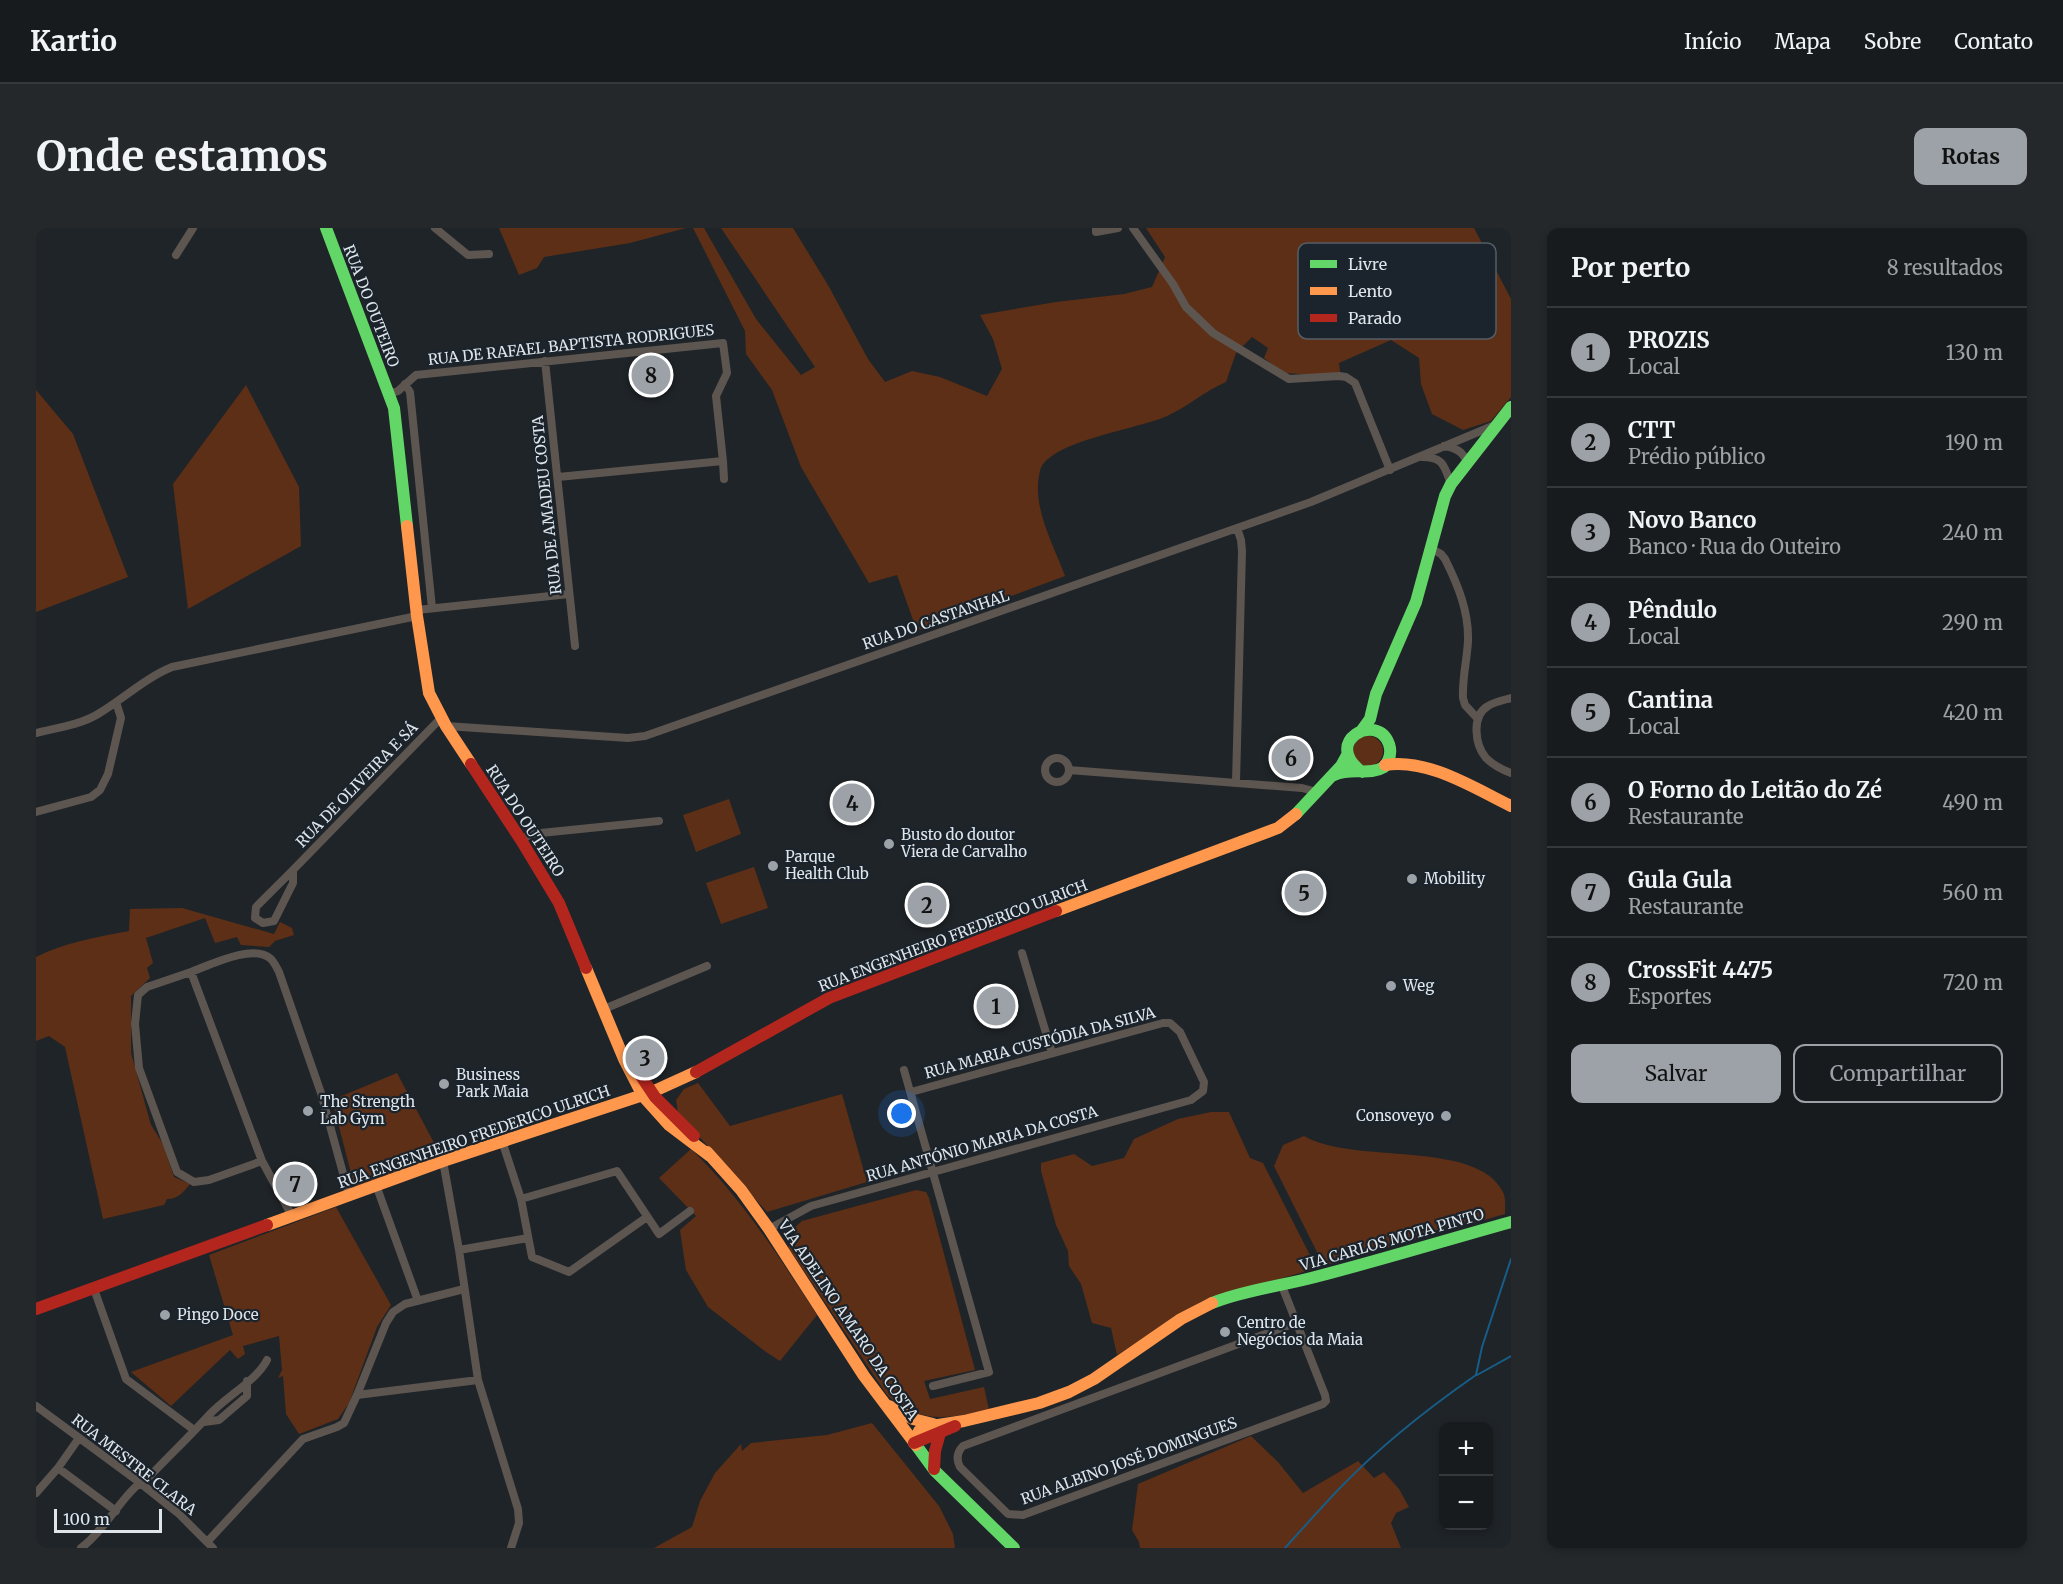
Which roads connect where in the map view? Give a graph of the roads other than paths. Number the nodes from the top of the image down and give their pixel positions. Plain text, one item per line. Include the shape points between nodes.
1 (193, 228) edge
2 (326, 228) edge
3 (435, 228) edge
4 (1096, 228) edge
5 (1118, 228) edge
6 (1133, 228) edge
7 (489, 254) dead end
8 (176, 255) dead end
9 (545, 361) junction
10 (405, 384) junction
11 (389, 394) junction
12 (1511, 407) edge
13 (1498, 424) junction
14 (1444, 446) junction
15 (1421, 457) junction
16 (1439, 459) junction
17 (723, 461) junction
18 (1465, 466) junction
19 (1390, 470) junction
20 (558, 477) junction
21 (724, 479) dead end
22 (1451, 484) junction
23 (1238, 528) junction
24 (1430, 548) junction
25 (569, 594) junction
26 (432, 608) junction
27 (417, 613) junction
28 (575, 646) dead end
29 (1511, 698) edge
30 (116, 702) junction
31 (1372, 711) junction
32 (1478, 719) junction
33 (444, 722) junction
34 (1362, 730) junction
35 (1377, 731) junction
36 (36, 733) edge
37 (1390, 747) junction
38 (1347, 754) junction
39 (1385, 765) junction
40 (1069, 770) dead end
41 (1362, 772) junction
42 (1511, 774) edge
43 (1330, 776) junction
44 (1236, 782) junction
45 (1317, 792) junction
46 (1511, 798) edge
47 (1511, 806) edge
48 (36, 812) edge
49 (659, 821) dead end
50 (521, 840) junction
51 (293, 870) junction
52 (1022, 953) dead end
53 (707, 966) dead end
54 (191, 972) junction
55 (603, 1009) junction
56 (1052, 1053) junction
57 (904, 1070) dead end
58 (670, 1084) junction
59 (1203, 1091) joint
60 (911, 1092) junction
61 (647, 1094) junction
62 (669, 1110) junction
63 (502, 1141) junction
64 (710, 1156) junction
65 (262, 1161) junction
66 (443, 1161) junction
67 (932, 1171) junction
68 (376, 1185) junction
69 (350, 1195) junction
70 (521, 1199) junction
71 (690, 1211) dead end
72 (292, 1216) junction
73 (647, 1217) junction
74 (1511, 1222) edge
75 (769, 1228) junction
76 (528, 1238) junction
77 (459, 1250) junction
78 (1282, 1286) junction
79 (464, 1288) junction
80 (94, 1289) junction
81 (418, 1301) junction
82 (36, 1310) edge
83 (1295, 1323) junction
84 (267, 1360) dead end
85 (478, 1380) junction
86 (933, 1386) dead end
87 (357, 1395) junction
88 (880, 1400) junction
89 (36, 1406) edge
90 (937, 1429) junction
91 (194, 1430) junction
92 (79, 1438) junction
93 (914, 1443) junction
94 (58, 1468) junction
95 (935, 1471) junction
96 (139, 1482) junction
97 (36, 1493) edge
98 (116, 1511) junction
99 (211, 1545) edge
100 (81, 1548) edge
101 (511, 1548) edge
102 (1014, 1548) edge

1 - 8 street
2 - 11 main road, RUA DO OUTEIRO
3 - 7 street via 468,255
4 - 5 street via 1096,232
6 - 19 street via 1186,307 1213,333 1289,379 1339,376 1355,383
9 - 10 street, RUA DE RAFAEL BAPTISTA RODRIGUES via 416,375
9 - 17 street, RUA DE RAFAEL BAPTISTA RODRIGUES via 723,343 727,373 716,396
9 - 20 street, RUA DE AMADEU COSTA
10 - 11 street, RUA DO OUTEIRO
10 - 26 street, RUA DO OUTEIRO via 410,392
11 - 27 main road, RUA DO OUTEIRO via 397,426
12 - 13 main road
13 - 14 street, RUA DO CASTANHAL
13 - 18 main road
14 - 15 street, RUA DO CASTANHAL
14 - 18 street via 1461,452
15 - 16 street, RUA DO CASTANHAL
15 - 19 street, RUA DO CASTANHAL
16 - 18 street, RUA DO CASTANHAL
16 - 22 street
17 - 20 street
17 - 21 street
18 - 22 main road
19 - 23 street, RUA DO CASTANHAL
20 - 25 street, RUA DE AMADEU COSTA
22 - 24 main road
23 - 33 street, RUA DO CASTANHAL via 645,736 628,738
23 - 44 street via 1242,551
24 - 31 main road via 1411,615
24 - 32 street via 1445,560 1461,595 1468,640 1463,698
25 - 26 street
25 - 28 street, RUA DE AMADEU COSTA
26 - 27 street
27 - 30 street via 172,667
27 - 33 main road, RUA DO OUTEIRO via 429,693
29 - 32 street via 1486,707
30 - 36 street via 89,718
30 - 48 street via 121,718 108,774 100,790 91,797
31 - 34 main road
31 - 35 main road
32 - 42 street via 1478,745 1486,758
33 - 50 main road, RUA DO OUTEIRO
33 - 51 street, RUA DE OLIVEIRA E SÁ
34 - 35 main road
34 - 38 main road via 1351,738
35 - 37 main road
37 - 39 main road
37 - 46 main road
38 - 41 main road via 1352,765
38 - 43 main road, RUA ENGENHEIRO FREDERICO ULRICH
39 - 41 main road via 1375,772
39 - 47 main road via 1406,763 1434,772
40 - 44 street
41 - 43 main road via 1347,770
43 - 45 main road, RUA ENGENHEIRO FREDERICO ULRICH
44 - 45 street
45 - 58 main road, RUA ENGENHEIRO FREDERICO ULRICH via 1278,828 847,990
49 - 50 street via 531,834
50 - 55 main road, RUA DO OUTEIRO via 559,903
51 - 51 street, RUA DE OLIVEIRA E SÁ via 255,907 255,918 263,924 274,921 293,883
52 - 56 street
53 - 55 street
54 - 65 street
54 - 65 street via 147,987 138,995 135,1024 139,1068 177,1172 194,1182
54 - 69 street via 248,953 271,959 321,1093
55 - 61 main road, RUA DO OUTEIRO
56 - 59 street, RUA MARIA CUSTÓDIA DA SILVA via 1170,1023 1180,1032 1204,1082
56 - 60 street, RUA MARIA CUSTÓDIA DA SILVA
57 - 60 street
58 - 61 main road, RUA ENGENHEIRO FREDERICO ULRICH
58 - 62 main road
59 - 67 street, RUA ANTÓNIO MARIA DA COSTA via 1191,1100
60 - 67 street
61 - 62 main road, VIA ADELINO AMARO DA COSTA
61 - 63 main road, RUA ENGENHEIRO FREDERICO ULRICH
61 - 64 main road, VIA ADELINO AMARO DA COSTA via 669,1125
62 - 64 main road, VIA ADELINO AMARO DA COSTA
63 - 66 main road, RUA ENGENHEIRO FREDERICO ULRICH
63 - 70 street
64 - 75 main road, VIA ADELINO AMARO DA COSTA
65 - 72 street
66 - 68 main road, RUA ENGENHEIRO FREDERICO ULRICH
66 - 77 street
67 - 75 street, RUA ANTÓNIO MARIA DA COSTA via 812,1206
67 - 86 street via 989,1372
68 - 69 main road, RUA ENGENHEIRO FREDERICO ULRICH
68 - 81 street
69 - 72 main road, RUA ENGENHEIRO FREDERICO ULRICH
70 - 73 street via 617,1171
70 - 76 street
71 - 73 street via 659,1234
72 - 80 main road, RUA ENGENHEIRO FREDERICO ULRICH
73 - 76 street via 569,1272 532,1257
74 - 78 main road, VIA CARLOS MOTA PINTO
75 - 88 main road, VIA ADELINO AMARO DA COSTA
76 - 77 street
77 - 79 street
78 - 83 street, RUA ALBINO JOSÉ DOMINGUES
78 - 90 main road, VIA CARLOS MOTA PINTO via 1274,1293 1168,1329 1069,1392
79 - 81 street
79 - 85 street
80 - 82 main road, RUA ENGENHEIRO FREDERICO ULRICH
80 - 91 street via 126,1379
81 - 87 street via 393,1312
83 - 83 street, RUA ALBINO JOSÉ DOMINGUES via 963,1446 958,1463 1008,1514 1023,1515 1323,1404 1326,1395
84 - 91 street via 261,1371 247,1381 247,1396 219,1420 204,1422
85 - 87 street
85 - 101 street via 518,1509 519,1523
87 - 99 street via 344,1423 303,1438
88 - 90 main road, VIA CARLOS MOTA PINTO
88 - 93 main road, VIA ADELINO AMARO DA COSTA
89 - 92 street, RUA MESTRE CLARA
90 - 93 main road via 925,1427
90 - 95 main road
91 - 96 street via 149,1477
92 - 94 street
92 - 96 street, RUA MESTRE CLARA
93 - 95 main road, VIA ADELINO AMARO DA COSTA
94 - 97 street
94 - 98 street
95 - 102 main road, VIA ADELINO AMARO DA COSTA
96 - 98 street
96 - 99 street, RUA MESTRE CLARA
98 - 100 street

